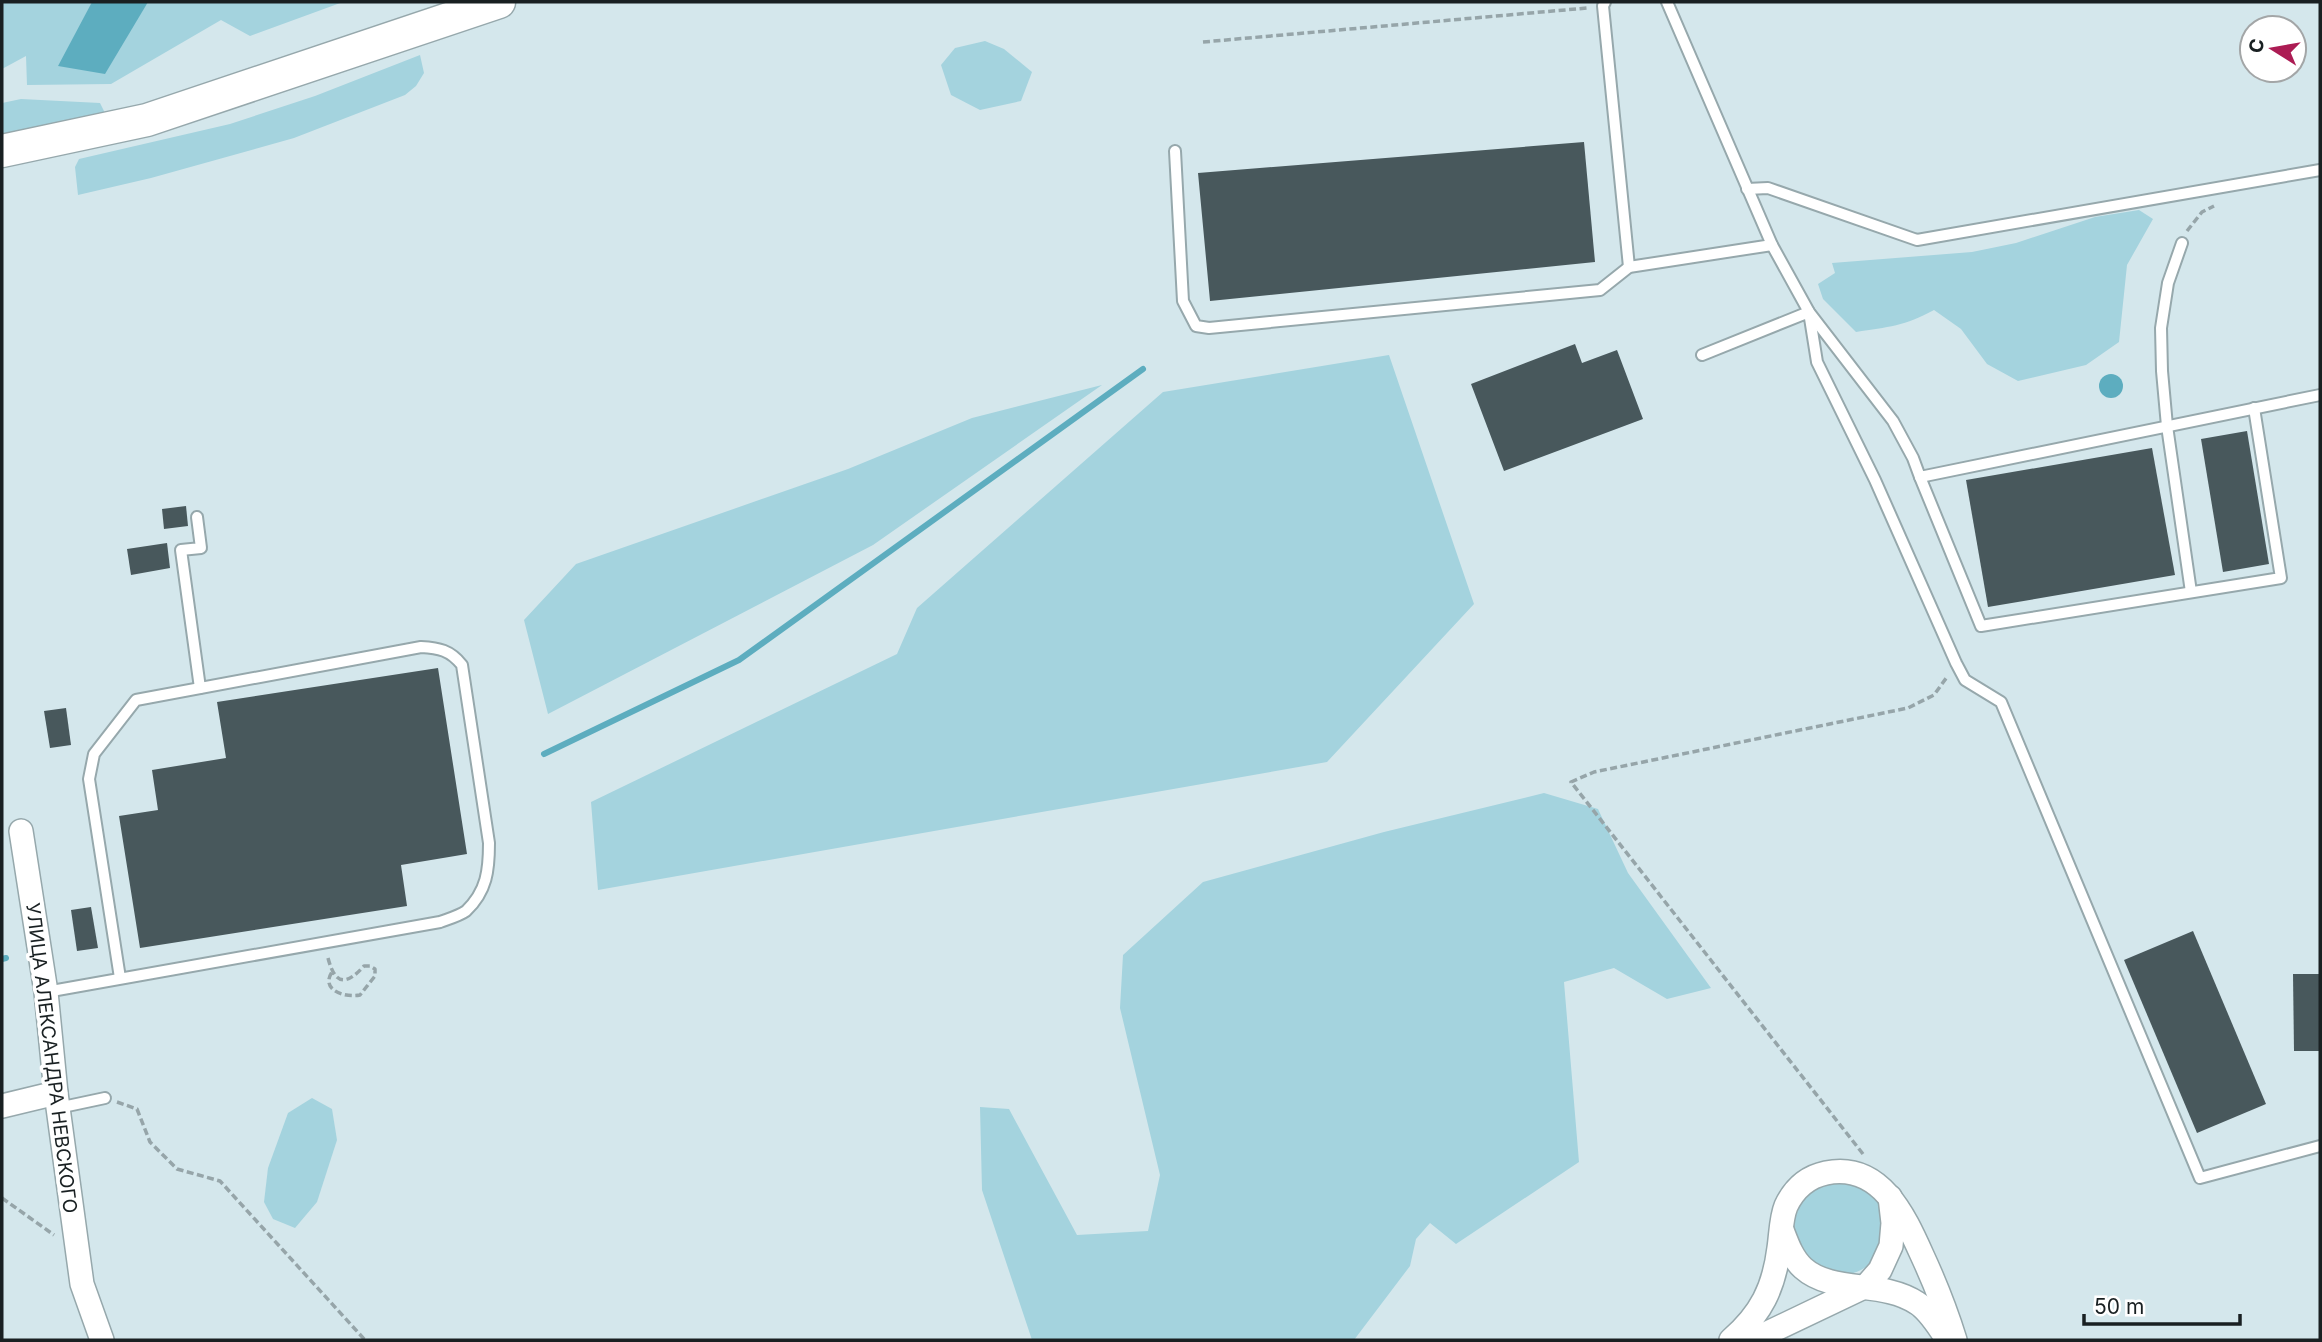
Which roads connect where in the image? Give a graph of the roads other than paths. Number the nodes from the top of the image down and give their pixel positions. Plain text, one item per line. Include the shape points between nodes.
1 (499, 2) edge
2 (1667, 2) edge
3 (1604, 4) edge
4 (2, 151) edge
5 (1175, 151) dead end
6 (2320, 170) edge
7 (1747, 188) junction
8 (2182, 243) road end
9 (1772, 245) junction
10 (1629, 267) junction
11 (1809, 312) junction
12 (1703, 355) dead end
13 (2320, 395) edge
14 (2254, 408) junction
15 (2167, 426) junction
16 (1920, 477) junction
17 (197, 517) dead end
18 (2191, 592) junction
19 (200, 688) junction
20 (21, 831) dead end
21 (120, 978) junction
22 (46, 992) junction
23 (105, 1098) road end
24 (57, 1101) junction
25 (2, 1106) edge
26 (2320, 1146) edge
27 (1883, 1190) junction
28 (1782, 1228) junction
29 (1867, 1286) junction
30 (102, 1340) edge
31 (1731, 1340) edge
32 (1754, 1340) edge
33 (1948, 1340) edge
34 (1955, 1340) edge

1 - 4 main road via 147,120
2 - 7 lane
3 - 10 lane
5 - 10 lane via 1183,300 1196,326 1600,290
6 - 7 lane via 1917,240 1768,188
7 - 9 lane
8 - 15 lane via 2168,283 2161,327
9 - 10 lane
9 - 11 lane
11 - 12 lane
11 - 16 lane via 1893,421
11 - 26 lane via 1817,362 1956,663 1965,680 2001,702 2200,1178
13 - 14 lane
14 - 15 lane
14 - 18 lane via 2281,578
15 - 16 lane
15 - 18 lane
16 - 18 lane via 1981,626
17 - 19 lane via 201,548 181,550
19 - 21 lane via 136,700 94,754 89,779
19 - 21 lane via 421,647 454,654 462,665 489,843 489,873 464,912 440,922
20 - 22 street, УЛИЦА АЛЕКСАНДРА НЕВСКОГО
21 - 22 lane
22 - 24 street, УЛИЦА АЛЕКСАНДРА НЕВСКОГО
23 - 24 lane
24 - 25 street
24 - 30 street, УЛИЦА АЛЕКСАНДРА НЕВСКОГО via 82,1284
27 - 28 street via 1860,1175 1837,1171 1816,1175 1797,1188 1785,1208
27 - 29 street via 1893,1223 1891,1246
27 - 34 street via 1905,1217
28 - 29 street via 1801,1267 1815,1277
28 - 31 street via 1770,1289 1757,1315
29 - 32 street
29 - 33 street via 1917,1303

